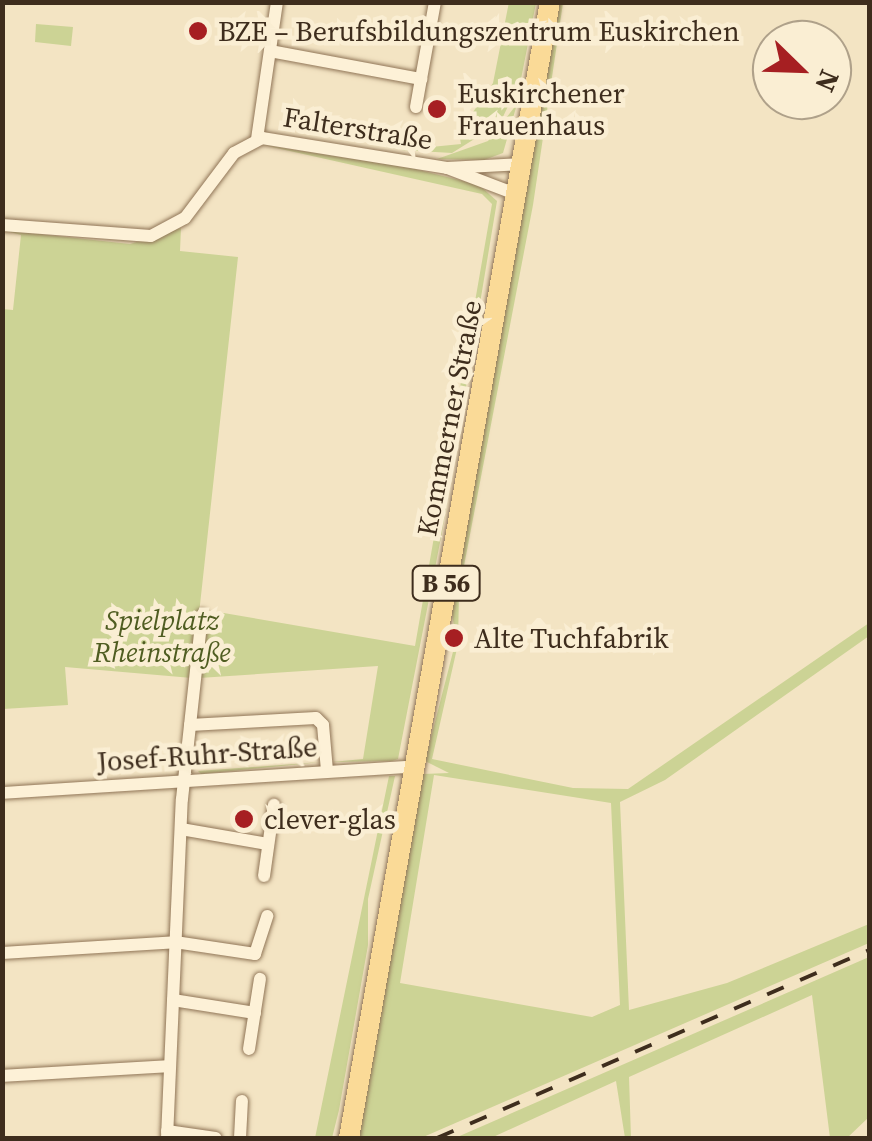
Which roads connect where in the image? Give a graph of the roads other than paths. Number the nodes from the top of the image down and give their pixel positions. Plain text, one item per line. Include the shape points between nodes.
1 (277, 2) edge
2 (434, 2) edge
3 (550, 2) edge
4 (270, 51) junction
5 (421, 79) junction
6 (416, 107) dead end
7 (257, 139) junction
8 (523, 164) junction
9 (447, 168) junction
10 (518, 196) junction
11 (2, 225) edge
12 (202, 615) dead end
13 (190, 725) junction
14 (415, 766) junction
15 (327, 771) junction
16 (184, 782) junction
17 (2, 793) edge
18 (274, 805) dead end
19 (181, 829) junction
20 (268, 844) junction
21 (264, 876) dead end
22 (267, 916) dead end
23 (175, 942) junction
24 (2, 953) edge
25 (260, 979) dead end
26 (173, 1000) junction
27 (255, 1013) junction
28 (249, 1049) dead end
29 (170, 1066) junction
30 (2, 1076) edge
31 (242, 1101) dead end
32 (167, 1135) edge
33 (216, 1138) edge
34 (240, 1138) edge
35 (348, 1138) edge

1 - 4 street
2 - 5 street
3 - 8 main road, Kommerner Straße / B 56
4 - 5 street
4 - 7 street
5 - 6 street
7 - 9 street, Falterstraße
7 - 11 street, Falterstraße via 234,153 185,218 160,232 120,238
8 - 9 street, Falterstraße
8 - 10 main road, Kommerner Straße / B 56
9 - 10 street, Falterstraße
10 - 14 main road, Kommerner Straße / B 56
12 - 13 street
13 - 15 street via 316,718 323,725
13 - 16 street
14 - 15 street, Josef-Ruhr-Straße
14 - 35 main road, Kommerner Straße / B 56
15 - 16 street, Josef-Ruhr-Straße
16 - 17 street, Josef-Ruhr-Straße
16 - 19 street
18 - 20 street
19 - 20 street
19 - 23 street
20 - 21 street
22 - 23 street via 258,953
23 - 24 street
23 - 26 street
25 - 27 street
26 - 27 street
26 - 29 street
27 - 28 street
29 - 30 street
29 - 32 street
31 - 34 street
32 - 33 street

